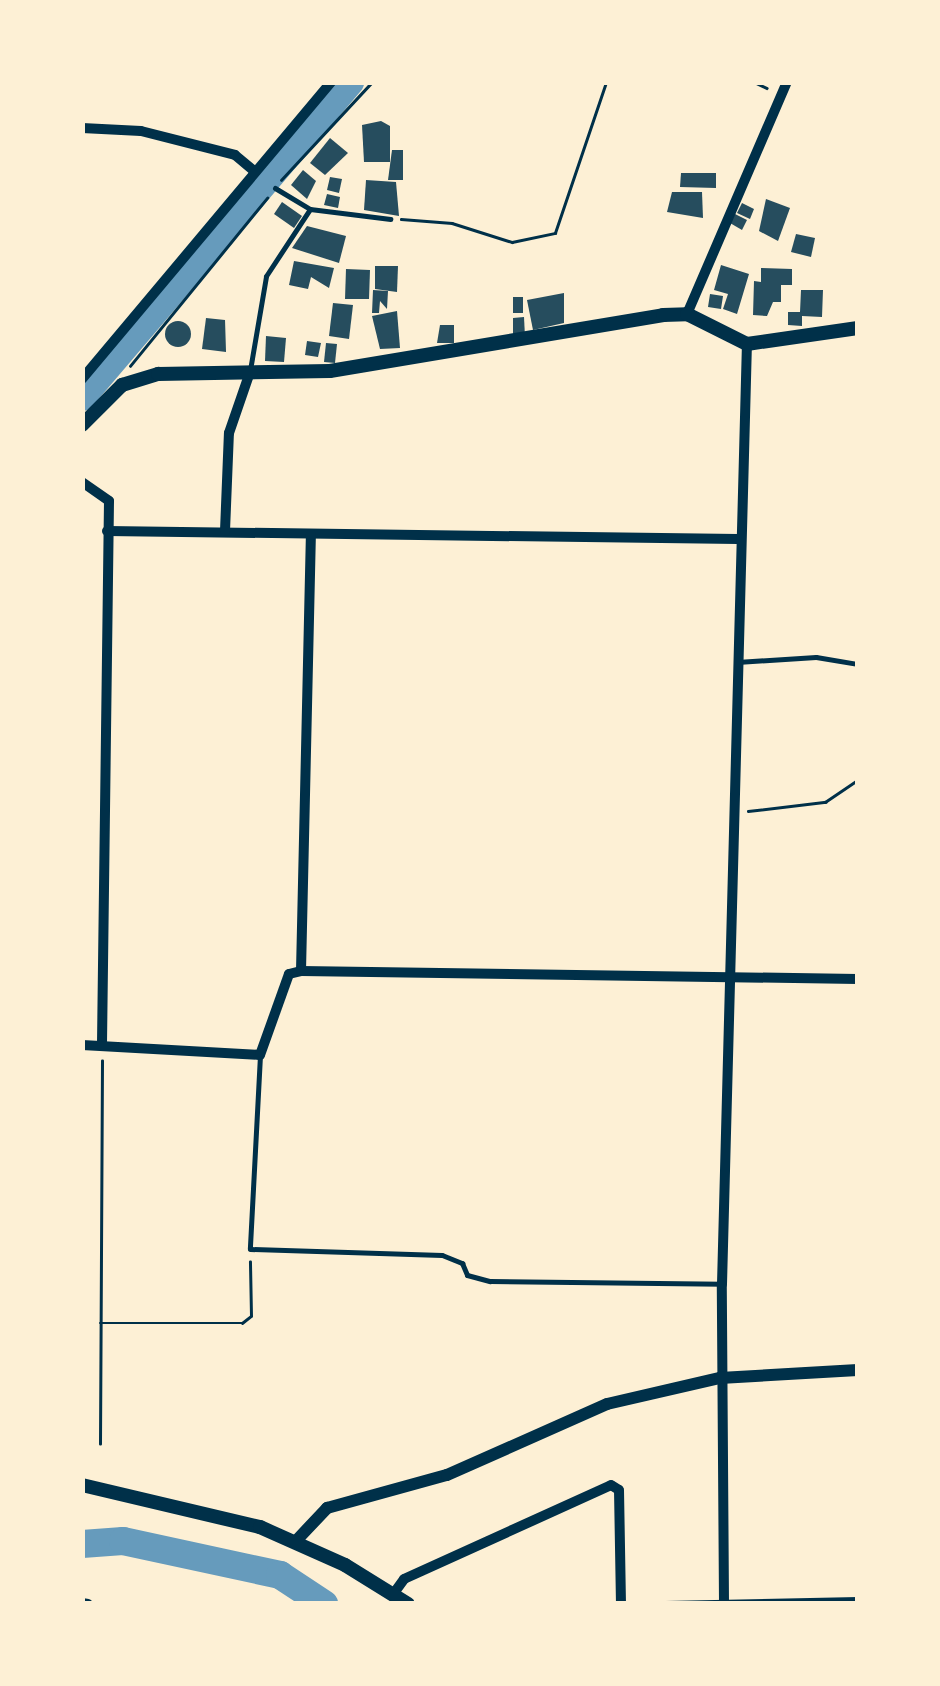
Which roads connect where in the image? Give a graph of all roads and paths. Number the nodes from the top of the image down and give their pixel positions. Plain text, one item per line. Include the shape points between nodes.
1 (331, 82) edge
2 (372, 82) edge
3 (606, 82) edge
4 (754, 82) edge
5 (787, 82) edge
6 (782, 95) junction
7 (82, 128) edge
8 (255, 172) junction
9 (275, 188) junction
10 (310, 209) junction
11 (390, 219) joint
12 (687, 314) junction
13 (858, 328) edge
14 (747, 344) junction
15 (250, 372) junction
16 (82, 380) edge
17 (122, 386) junction
18 (82, 425) edge
19 (82, 482) edge
20 (107, 531) junction
21 (225, 531) junction
22 (311, 534) junction
23 (738, 539) junction
24 (734, 662) junction
25 (858, 664) edge
26 (858, 780) edge
27 (732, 813) junction
28 (301, 971) junction
29 (730, 975) junction
30 (858, 979) edge
31 (82, 1045) edge
32 (102, 1045) junction
33 (260, 1056) junction
34 (250, 1249) junction
35 (722, 1284) junction
36 (99, 1324) junction
37 (858, 1370) edge
38 (720, 1378) junction
39 (100, 1444) dead end
40 (82, 1485) edge
41 (295, 1542) junction
42 (394, 1593) junction
43 (858, 1599) edge
44 (619, 1603) edge
45 (724, 1603) edge
46 (408, 1604) edge

1 - 8 street
2 - 9 path
3 - 11 path via 555,233 512,242 452,222
4 - 6 path
5 - 6 street
6 - 12 street
7 - 8 street via 141,130 235,155
8 - 16 street
9 - 10 lane
9 - 17 path via 125,372
10 - 11 lane
10 - 15 lane via 266,276
12 - 14 main road
12 - 15 main road via 412,352 330,370
13 - 14 main road
14 - 23 street
15 - 17 main road via 158,374
15 - 21 street via 229,433
17 - 18 main road
19 - 20 street via 109,501
20 - 21 street
20 - 32 street
21 - 22 street
22 - 23 street
22 - 28 street
23 - 24 street
24 - 25 lane via 816,657
24 - 27 street
26 - 27 path via 825,802
27 - 29 street
28 - 29 street
28 - 33 street via 289,974
29 - 30 street
29 - 35 street
31 - 32 street
32 - 33 street
32 - 36 path
33 - 34 lane
34 - 35 lane via 442,1255 462,1263 467,1275 490,1281
34 - 36 path via 251,1316 242,1322
35 - 38 street
36 - 39 path
37 - 38 street
38 - 41 street via 606,1404 447,1475 327,1508
38 - 45 street
40 - 41 main road via 224,1514
41 - 42 main road
42 - 44 street via 404,1579 610,1484 619,1490
42 - 46 main road
43 - 45 lane
44 - 45 lane

